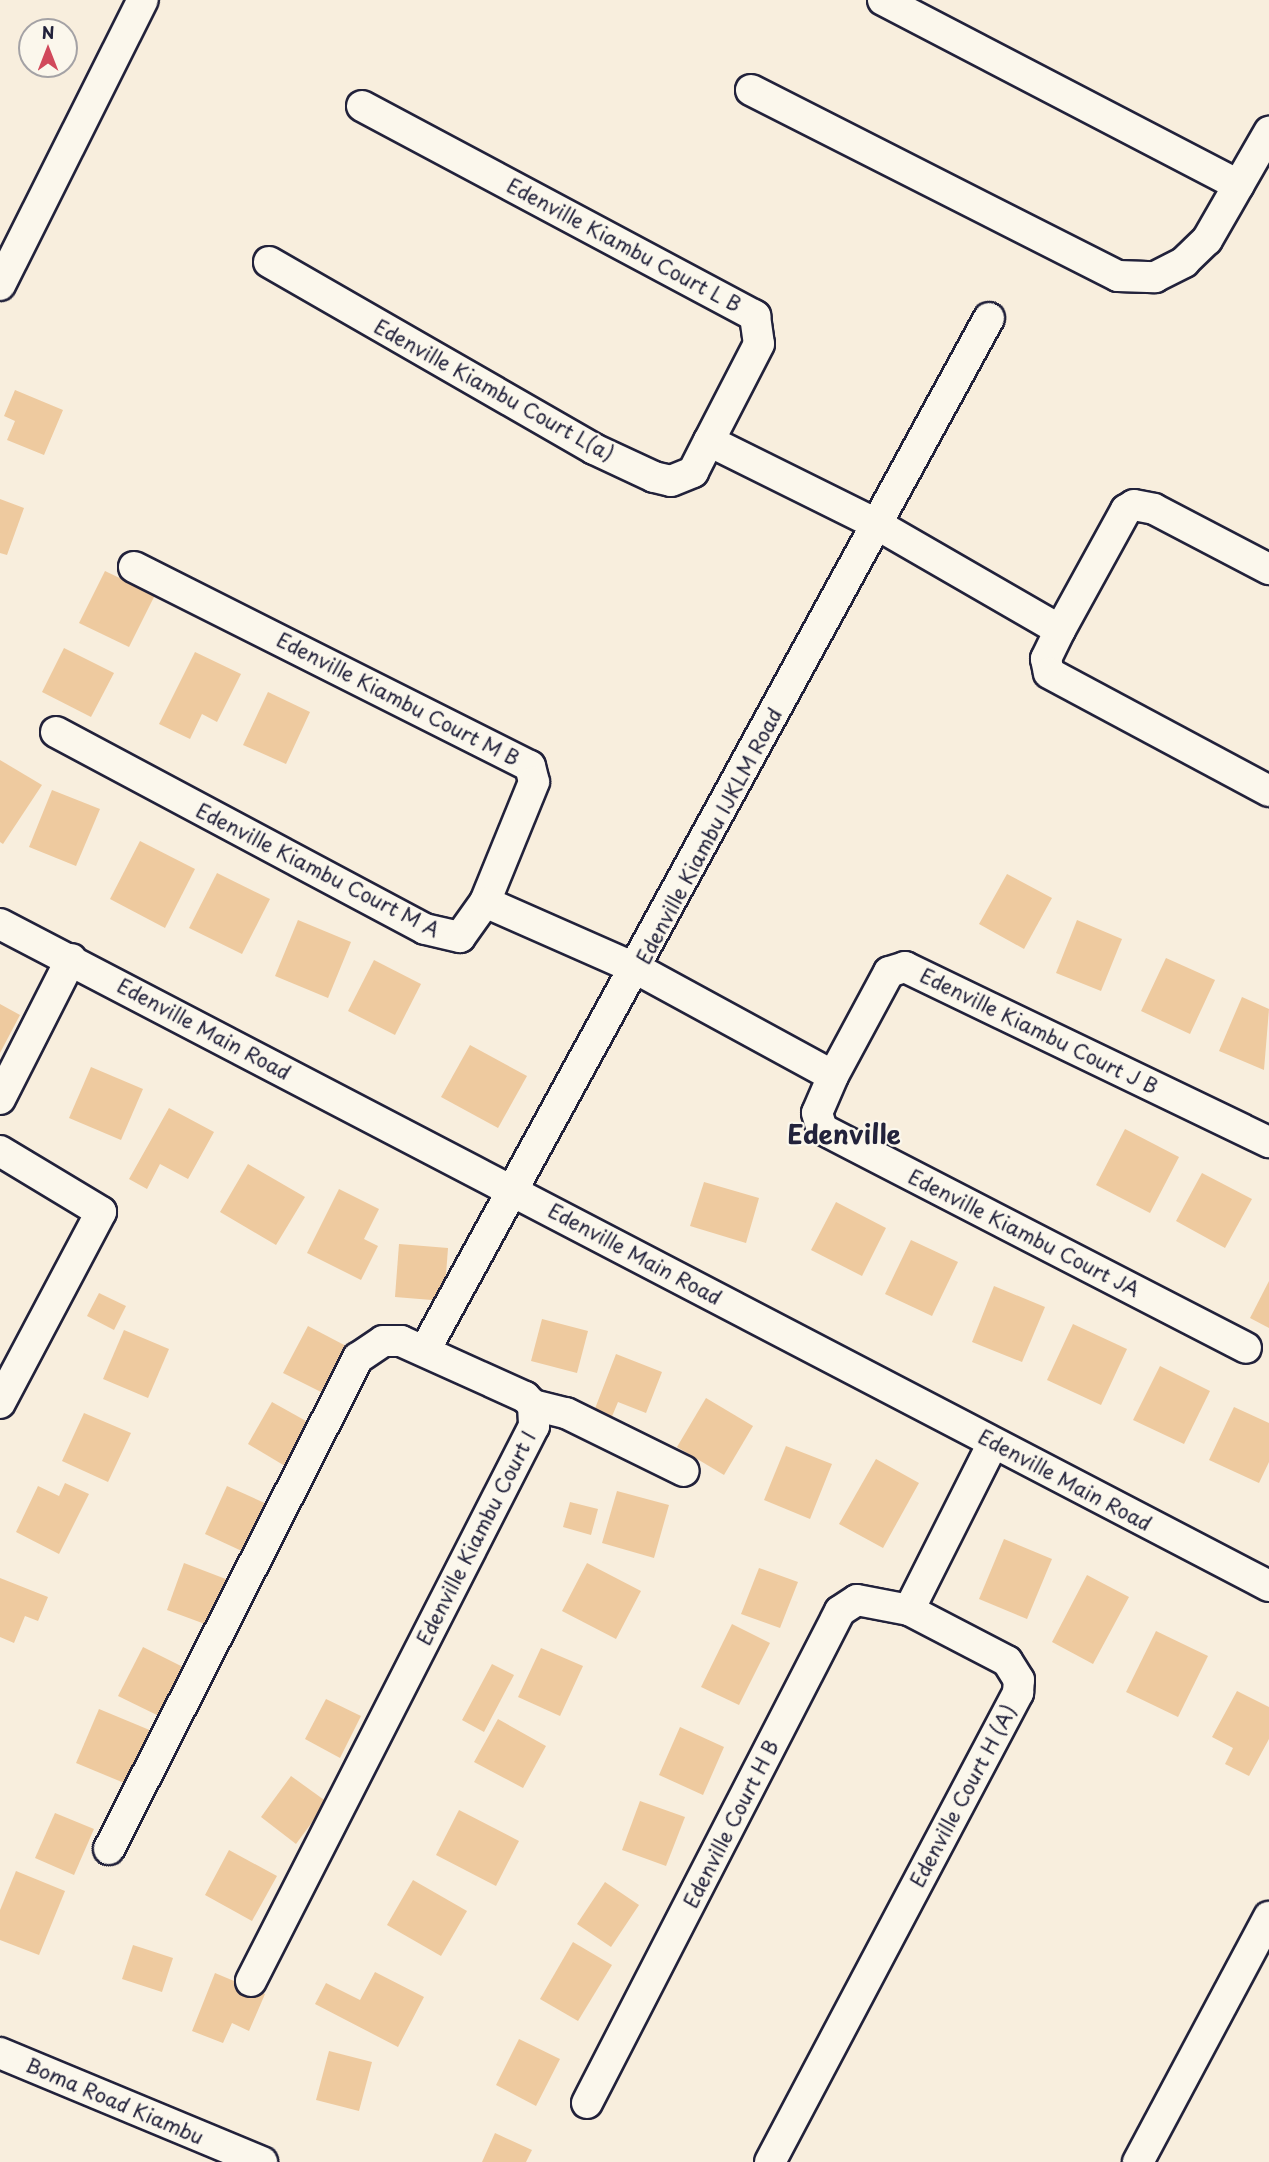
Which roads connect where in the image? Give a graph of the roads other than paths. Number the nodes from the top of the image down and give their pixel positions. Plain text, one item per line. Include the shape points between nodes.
1 (143, 0) edge
2 (883, 0) edge
3 (752, 90) dead end
4 (362, 106) dead end
5 (1269, 132) edge
6 (1239, 185) junction
7 (269, 262) dead end
8 (0, 285) edge
9 (989, 318) dead end
10 (710, 441) junction
11 (878, 525) junction
12 (134, 567) dead end
13 (1269, 569) edge
14 (1060, 630) junction
15 (56, 732) dead end
16 (1269, 791) edge
17 (485, 902) junction
18 (0, 924) edge
19 (71, 959) junction
20 (637, 969) junction
21 (833, 1076) junction
22 (0, 1099) edge
23 (1269, 1142) edge
24 (0, 1151) edge
25 (510, 1189) junction
26 (1246, 1348) dead end
27 (425, 1350) junction
28 (0, 1403) edge
29 (533, 1405) junction
30 (993, 1443) junction
31 (684, 1471) dead end
32 (1269, 1586) edge
33 (909, 1610) junction
34 (109, 1849) dead end
35 (1269, 1917) edge
36 (251, 1981) dead end
37 (0, 2053) edge
38 (587, 2103) dead end
39 (262, 2162) edge
40 (770, 2162) edge
41 (1138, 2162) edge

1 - 8 street
2 - 6 street
3 - 6 street via 1118,276 1155,277 1184,262 1207,240
4 - 10 street, Edenville Kiambu Court L B via 755,316 759,344
5 - 6 street
7 - 10 street, Edenville Kiambu Court L(a) via 594,449 654,477 682,479 693,472
9 - 11 street, Edenville Kiambu IJKLM Road
10 - 11 street
11 - 14 street
11 - 20 street, Edenville Kiambu IJKLM Road
12 - 17 street, Edenville Kiambu Court M B via 530,765 534,782
13 - 14 street via 1154,509 1134,505 1126,510
14 - 16 street via 1046,659 1049,673
15 - 17 street, Edenville Kiambu Court M A via 445,938 460,937
17 - 20 street
18 - 19 street, Edenville Main Road
19 - 22 street
19 - 25 street, Edenville Main Road
20 - 21 street
20 - 25 street, Edenville Kiambu IJKLM Road
21 - 23 street, Edenville Kiambu Court J B via 889,972 905,967
21 - 26 street, Edenville Kiambu Court JA via 817,1113 822,1129
24 - 28 street via 101,1212
25 - 27 street, Edenville Kiambu IJKLM Road
25 - 30 street, Edenville Main Road
27 - 29 street, Edenville Kiambu Court I
27 - 34 street, Edenville Kiambu Court I via 383,1341 358,1358
29 - 31 street via 566,1413
29 - 36 street, Edenville Kiambu Court I via 534,1426
30 - 32 street, Edenville Main Road
30 - 33 street
33 - 38 street, Edenville Court H B via 856,1600 840,1611
33 - 40 street, Edenville Court H (A) via 1008,1661 1018,1680 1018,1693
35 - 41 street
37 - 39 street, Boma Road Kiambu

